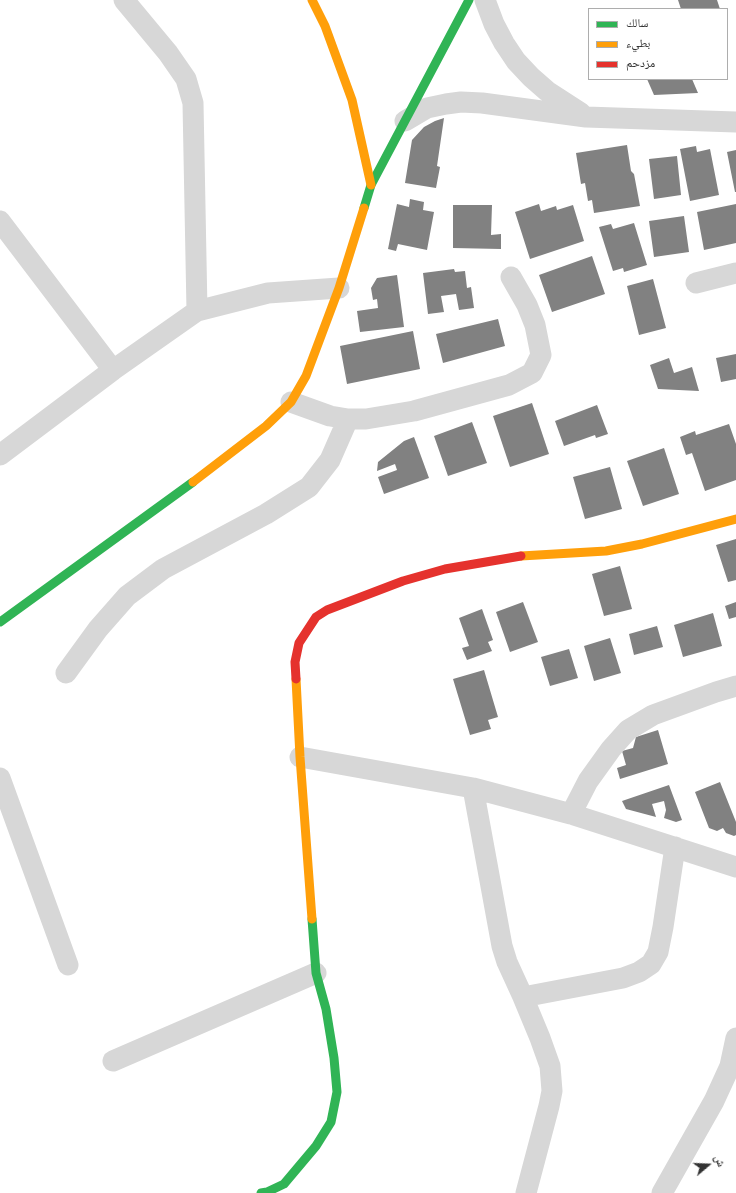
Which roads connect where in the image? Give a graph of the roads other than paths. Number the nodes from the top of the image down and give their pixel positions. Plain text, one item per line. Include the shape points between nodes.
1 (124, 0) edge
2 (312, 0) edge
3 (469, 0) edge
4 (485, 0) edge
5 (586, 117) junction
6 (406, 121) junction
7 (736, 122) edge
8 (371, 185) junction
9 (0, 221) edge
10 (736, 273) edge
11 (511, 277) dead end
12 (696, 283) dead end
13 (339, 288) junction
14 (197, 311) junction
15 (113, 370) junction
16 (291, 402) junction
17 (348, 420) junction
18 (0, 455) edge
19 (736, 519) edge
20 (0, 622) edge
21 (66, 673) dead end
22 (736, 686) edge
23 (300, 757) junction
24 (0, 778) edge
25 (473, 788) junction
26 (571, 814) junction
27 (675, 847) junction
28 (736, 867) edge
29 (68, 965) dead end
30 (316, 973) junction
31 (523, 997) junction
32 (736, 1038) edge
33 (113, 1061) dead end
34 (261, 1193) edge
35 (526, 1193) edge
36 (662, 1193) edge

1 - 14 street via 168,53 186,80 193,103
2 - 8 street via 325,26 352,100
3 - 6 street
4 - 5 street via 494,24 516,61 547,91
5 - 6 street via 461,102 427,108
5 - 7 street
6 - 8 street
8 - 13 street
9 - 15 street
10 - 12 street
11 - 17 street via 535,325 541,354 532,373 509,385 414,410
13 - 14 street via 268,293
13 - 16 street via 306,376
14 - 15 street
15 - 18 street
16 - 17 street
16 - 20 street via 266,426 204,474
17 - 21 street via 330,460 309,486 266,514 163,569 127,596 98,629
19 - 23 street via 606,551 512,557 445,569 403,581 327,610 316,617 308,628 299,643 295,662
22 - 26 street via 653,715 628,730 588,781
23 - 25 street
23 - 30 street
24 - 29 street
25 - 26 street
25 - 31 street via 502,946
26 - 27 street
27 - 28 street
27 - 31 street via 664,927 658,952 651,964 623,978
30 - 33 street
30 - 34 street via 326,1009 334,1058 337,1092 331,1122 316,1146 284,1184
31 - 35 street via 550,1066 552,1091
32 - 36 street via 730,1066 714,1101

